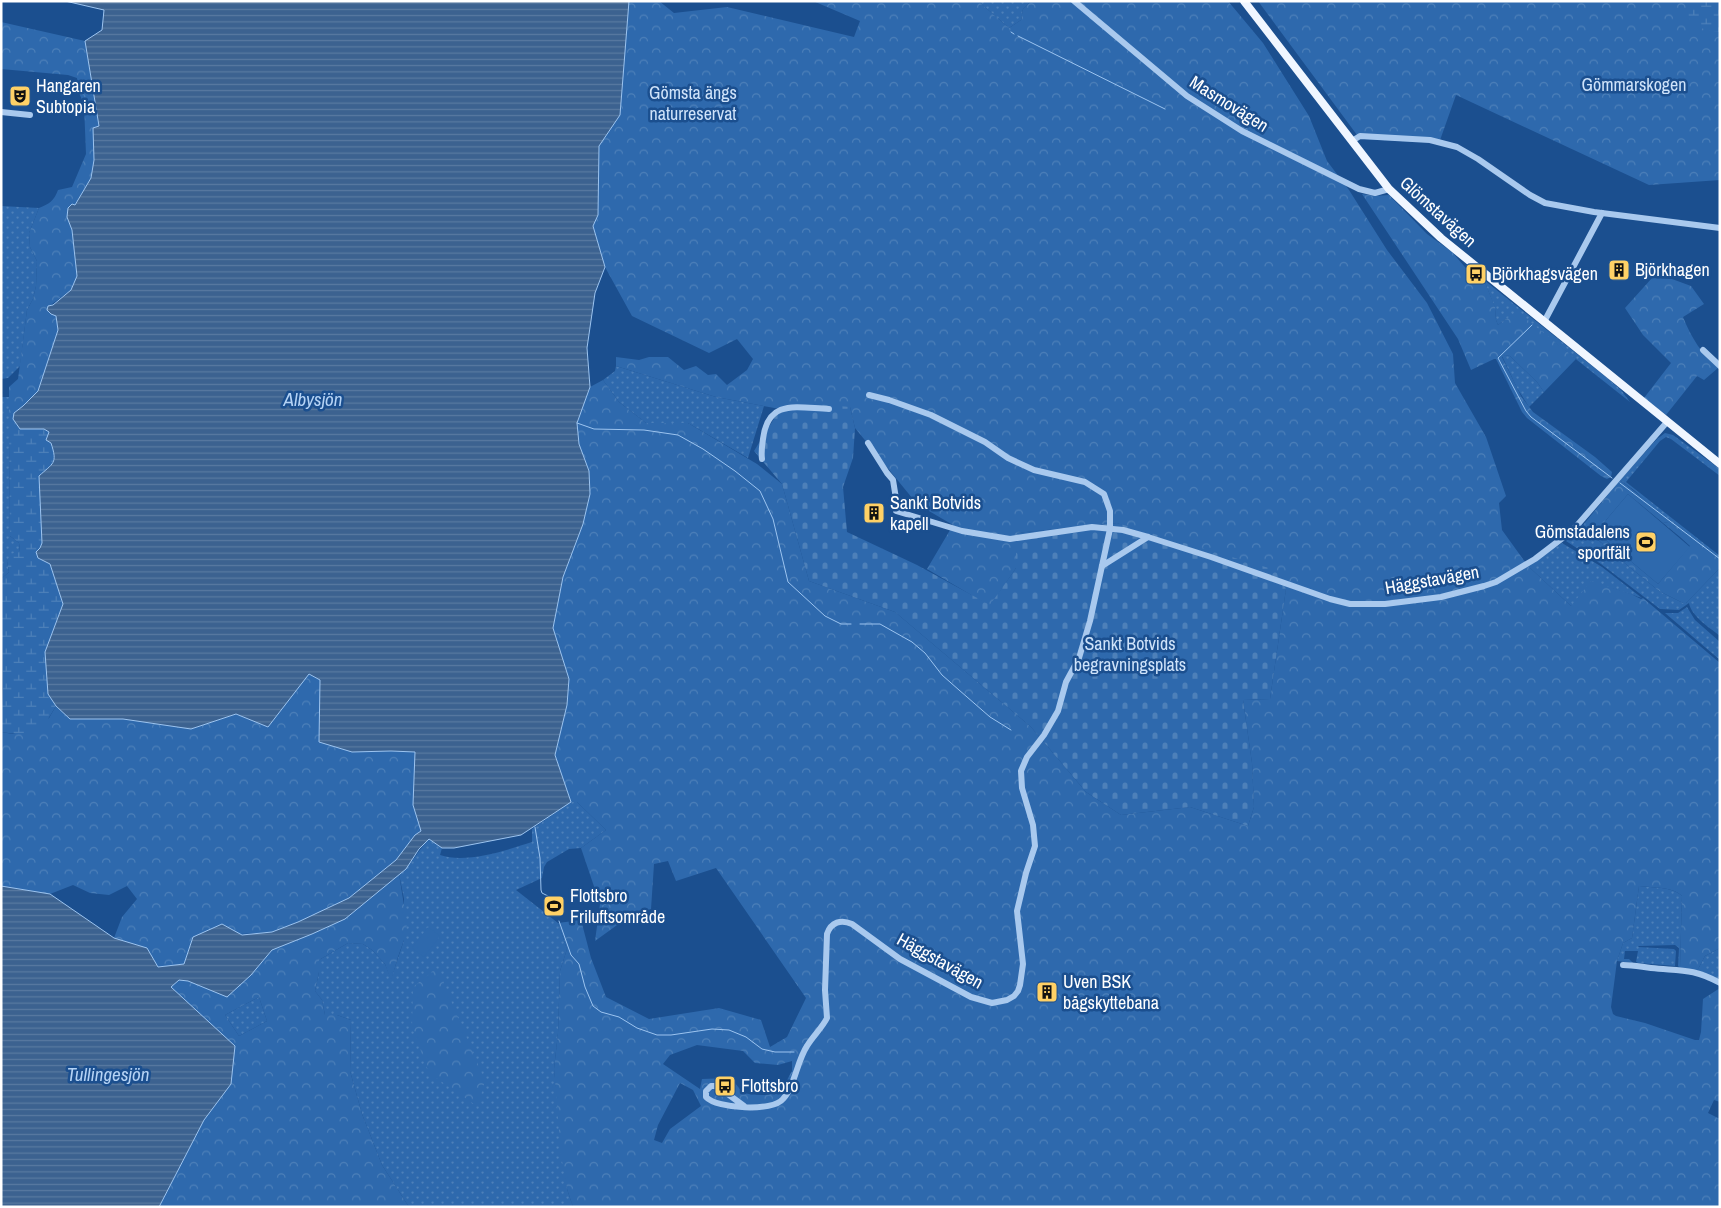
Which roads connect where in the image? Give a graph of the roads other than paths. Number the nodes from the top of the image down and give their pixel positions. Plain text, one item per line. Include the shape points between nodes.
1 (1074, 1) edge
2 (1244, 1) edge
3 (1, 112) edge
4 (30, 114) dead end
5 (1352, 141) junction
6 (1389, 189) junction
7 (1602, 213) junction
8 (1720, 228) edge
9 (1544, 322) junction
10 (1703, 350) dead end
11 (1720, 366) edge
12 (869, 395) dead end
13 (829, 409) dead end
14 (1667, 422) junction
15 (868, 443) dead end
16 (762, 459) dead end
17 (1720, 464) edge
18 (1110, 528) junction
19 (1148, 536) junction
20 (1102, 566) junction
21 (1623, 964) dead end
22 (1720, 983) edge
23 (744, 1106) junction

1 - 6 street, Masmovägen via 1176,89 1242,131 1359,189 1373,193
2 - 5 main road, Glömstavägen
3 - 4 street
5 - 6 main road, Glömstavägen
5 - 7 street via 1364,136 1447,144 1464,150 1539,201
6 - 9 main road, Glömstavägen via 1441,238
7 - 8 street
7 - 9 street
9 - 14 main road, Glömstavägen
10 - 11 street
12 - 18 street via 931,415 1034,470 1085,482 1104,494 1110,512
13 - 16 street via 798,407 778,410 765,426
14 - 17 main road, Glömstavägen
14 - 19 street, Häggstavägen via 1567,536 1501,580 1464,592 1385,604 1341,602
15 - 18 street, Häggstavägen via 893,480 897,511 962,531 1010,539 1092,527
18 - 19 street, Häggstavägen
18 - 20 street, Häggstavägen
19 - 20 street
20 - 23 street, Häggstavägen via 1080,658 1066,682 1058,710 1021,771 1022,788 1033,825 1034,846 1017,911 1023,964 1018,991 1007,1000 992,1003 971,998 900,959 852,924 837,922 827,934 827,1018 806,1046 784,1098 773,1105
21 - 22 street via 1688,970
23 - 23 street via 717,1086 706,1091 706,1097 712,1102

